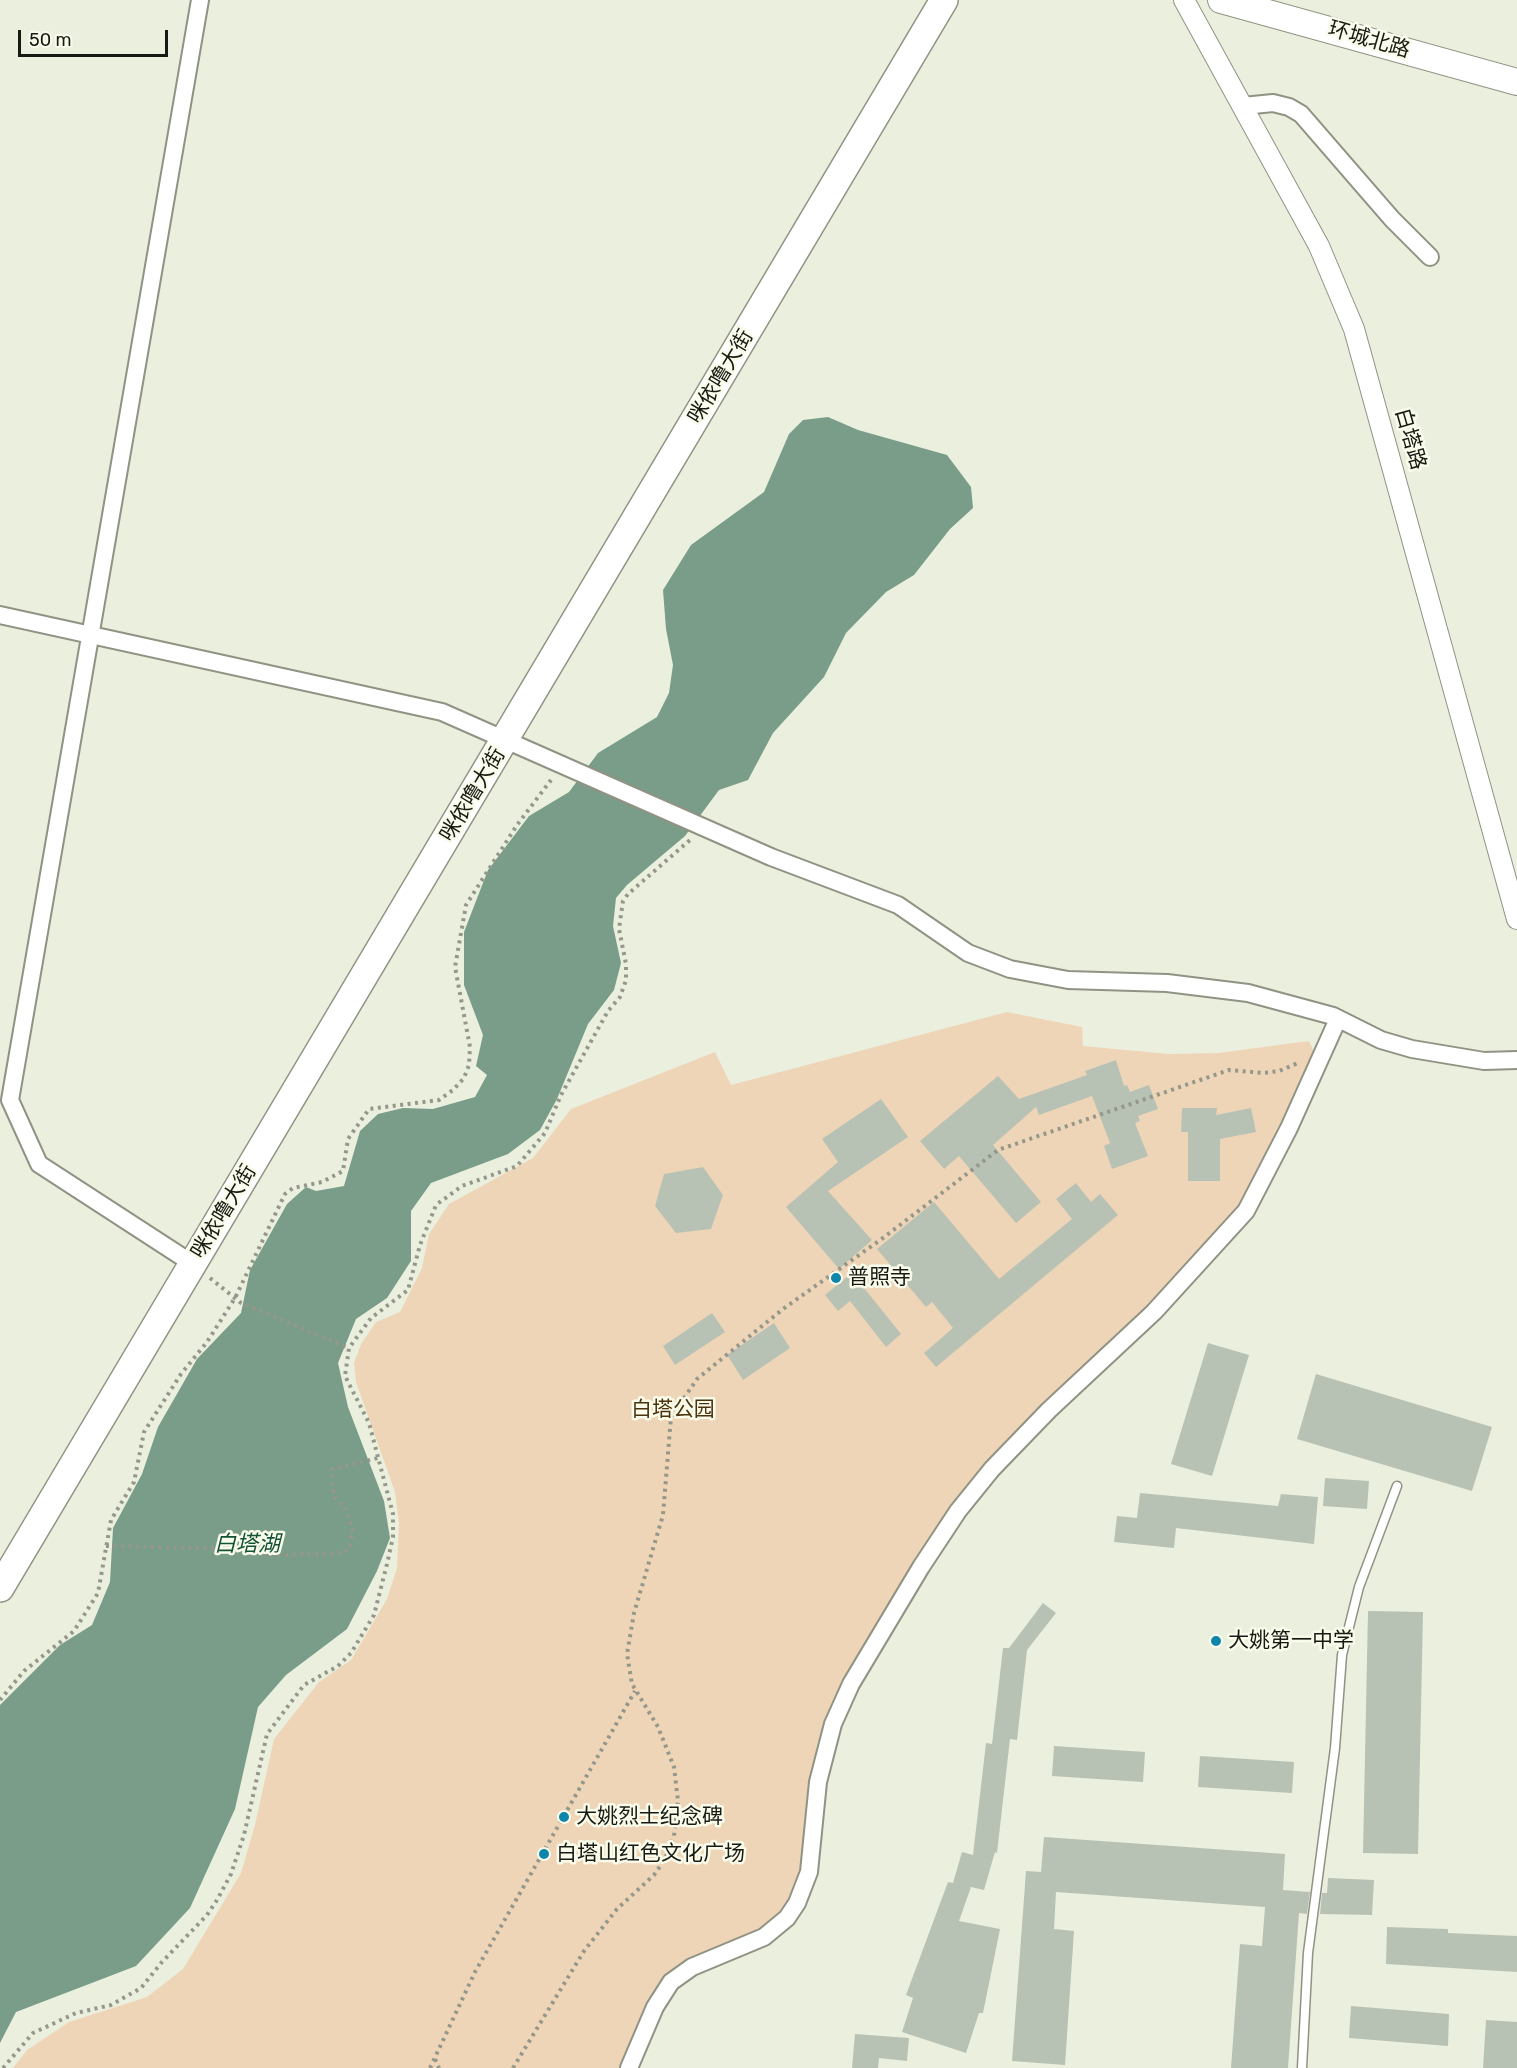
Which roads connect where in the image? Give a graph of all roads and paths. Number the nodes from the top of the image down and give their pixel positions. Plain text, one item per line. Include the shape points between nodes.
1 (200, 0) edge
2 (944, 0) edge
3 (1184, 0) edge
4 (1221, 0) edge
5 (1517, 82) edge
6 (1243, 106) junction
7 (1430, 257) dead end
8 (0, 615) edge
9 (90, 635) junction
10 (506, 739) junction
11 (564, 764) junction
12 (704, 827) junction
13 (1517, 919) edge
14 (1338, 1019) junction
15 (1302, 1060) dead end
16 (1517, 1060) edge
17 (193, 1264) junction
18 (235, 1298) junction
19 (349, 1348) junction
20 (378, 1458) junction
21 (1397, 1486) dead end
22 (106, 1545) junction
23 (0, 1588) edge
24 (635, 1691) junction
25 (0, 1700) edge
26 (435, 2059) junction
27 (3, 2068) edge
28 (430, 2068) edge
29 (439, 2068) edge
30 (513, 2068) edge
31 (629, 2068) edge
32 (1302, 2068) edge

1 - 9 street
2 - 10 highway, 咪依噜大街
3 - 6 street, 白塔路
4 - 5 main road, 环城北路
6 - 7 street via 1274,103 1301,114
6 - 13 street, 白塔路 via 1319,246 1354,329
8 - 9 street
9 - 10 street via 442,712
9 - 17 street via 10,1100 39,1164
10 - 11 street
10 - 17 highway, 咪依噜大街
11 - 12 street
11 - 18 path via 517,825 466,905 456,967 470,1047 464,1078 439,1100 366,1112 348,1139 343,1171 322,1182 292,1188 280,1201
12 - 14 street via 898,905 968,953 1010,969 1068,980 1167,982 1248,993
12 - 19 path via 623,901 619,929 626,980 620,997 608,1011 561,1095 545,1133 517,1166 474,1180 436,1205 408,1290 371,1318
14 - 16 street via 1381,1040 1412,1049 1484,1061
14 - 31 street via 1246,1211 1154,1312 992,1469 921,1567 851,1684 833,1724 818,1782 808,1872 797,1903 764,1937 692,1967 671,1982 655,2007
15 - 24 path via 1279,1071 1229,1070 998,1150 883,1239 783,1309 697,1379 671,1417 663,1515 629,1638 628,1670
17 - 18 path
17 - 23 highway, 咪依噜大街
18 - 19 path
18 - 22 path via 144,1432 134,1482 113,1516
19 - 20 path via 345,1376 369,1423
20 - 22 path via 332,1469 335,1498 345,1508 353,1528 349,1548 335,1554 270,1555 249,1549
20 - 27 path via 393,1522 374,1615 341,1663 304,1685 267,1734 244,1835 217,1900 141,1988 111,2005 75,2013 33,2033
21 - 32 lane via 1350,1615 1342,1655 1334,1758 1308,1953
22 - 25 path via 102,1584 77,1627 24,1671
24 - 26 path via 475,1972
24 - 30 path via 658,1727 674,1767 678,1802 670,1847 654,1875 617,1909 584,1951
26 - 28 path
26 - 29 path

